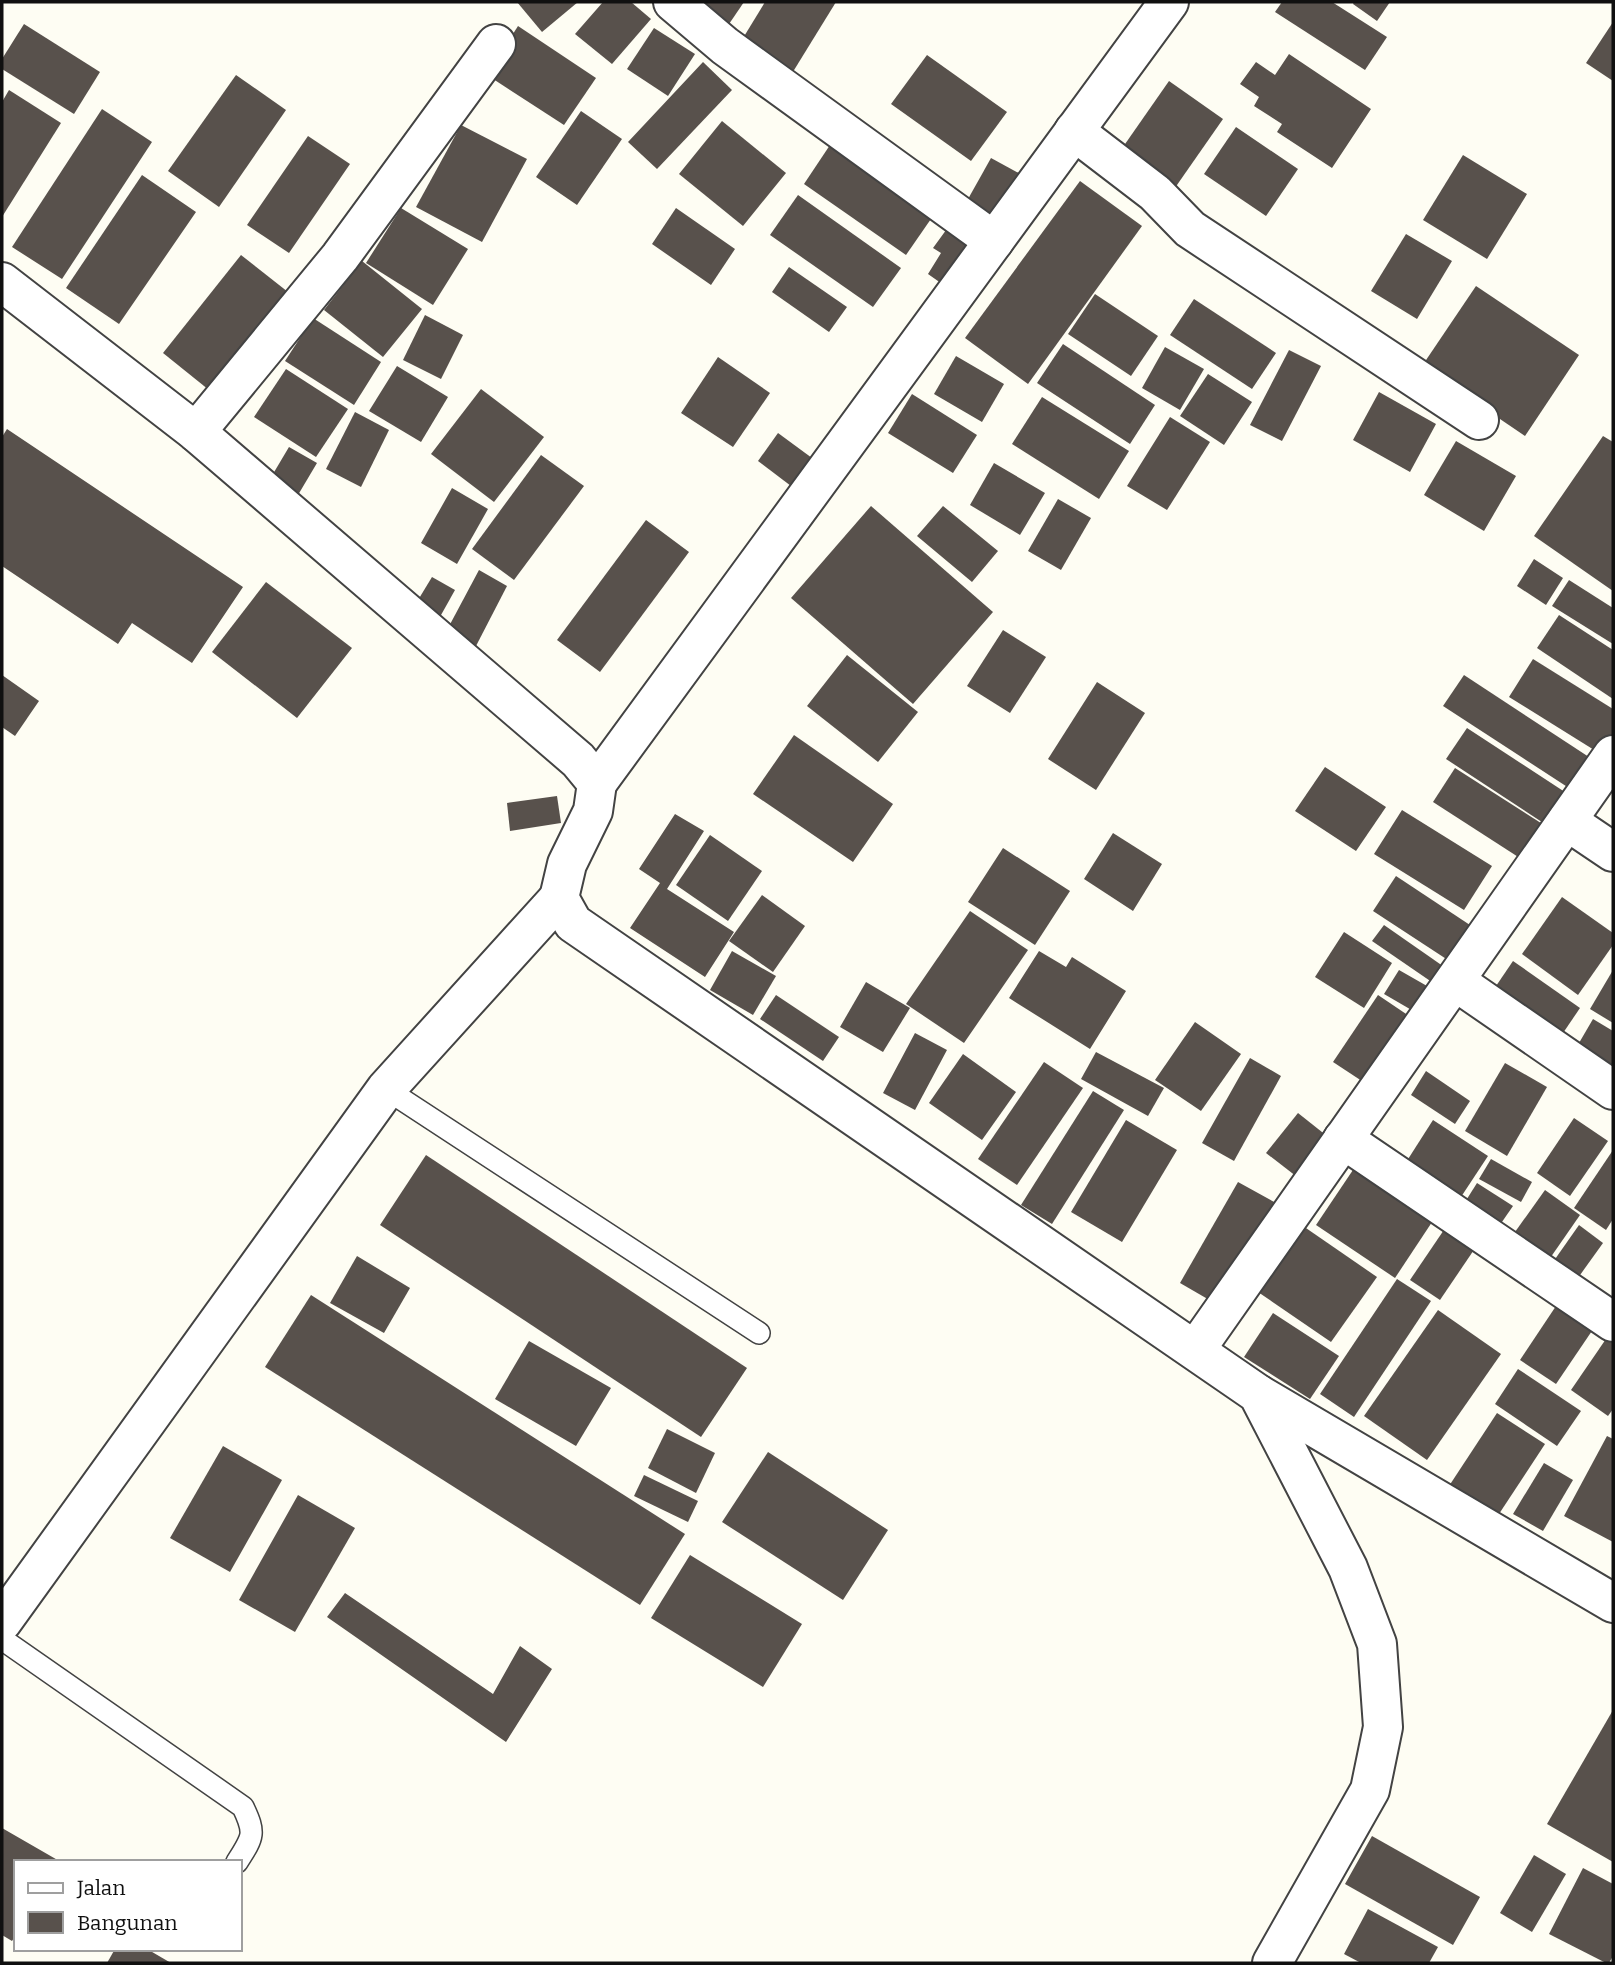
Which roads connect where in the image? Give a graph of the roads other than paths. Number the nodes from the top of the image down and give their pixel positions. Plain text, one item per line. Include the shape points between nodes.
1 (673, 2) edge
2 (1169, 2) edge
3 (496, 44) dead end
4 (1074, 131) junction
5 (995, 241) junction
6 (2, 282) edge
7 (1479, 420) dead end
8 (196, 432) junction
9 (1613, 755) edge
10 (597, 783) junction
11 (1567, 821) junction
12 (1613, 852) edge
13 (559, 898) junction
14 (1455, 981) junction
15 (386, 1089) junction
16 (1613, 1090) edge
17 (1343, 1139) junction
18 (1613, 1322) edge
19 (759, 1333) dead end
20 (1196, 1349) junction
21 (1258, 1394) junction
22 (1613, 1603) edge
23 (2, 1622) edge
24 (2, 1639) edge
25 (238, 1860) edge
26 (1272, 1963) edge

1 - 5 street via 725,46
2 - 4 street
3 - 8 street via 340,257
4 - 5 street
4 - 7 street via 1155,193 1190,229
5 - 10 street
6 - 8 street
8 - 10 street via 578,760
9 - 11 street
10 - 13 street via 593,811 566,864
11 - 12 street
11 - 14 street
13 - 15 street
13 - 20 street via 573,923
14 - 16 street
14 - 17 street
15 - 19 lane
15 - 23 street
17 - 18 street
17 - 20 street
20 - 21 street
21 - 22 street
21 - 26 street via 1348,1568 1377,1644 1383,1727 1370,1790
24 - 25 lane via 243,1807 252,1826 251,1840

